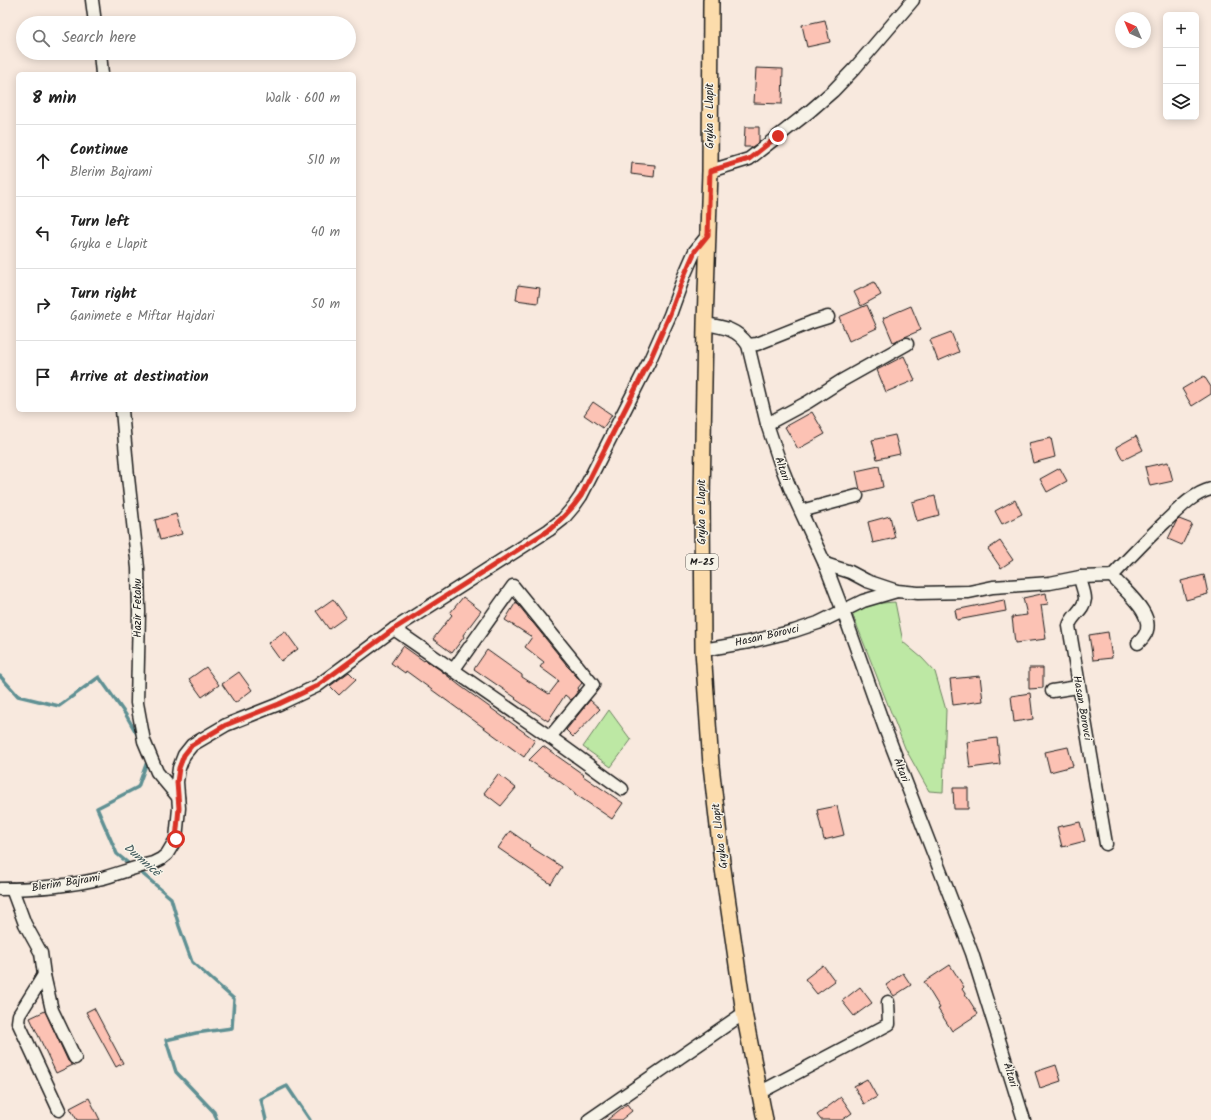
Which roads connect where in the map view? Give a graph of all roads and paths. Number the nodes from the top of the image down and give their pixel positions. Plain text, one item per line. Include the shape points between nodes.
1 (92, 0) edge
2 (711, 0) edge
3 (913, 0) edge
4 (94, 16) edge
5 (101, 60) edge
6 (102, 72) edge
7 (710, 171) junction
8 (708, 235) junction
9 (828, 317) dead end
10 (705, 324) junction
11 (906, 344) dead end
12 (748, 346) junction
13 (122, 412) edge
14 (767, 424) junction
15 (1211, 489) edge
16 (857, 496) dead end
17 (801, 511) junction
18 (825, 564) junction
19 (1112, 576) junction
20 (1080, 577) junction
21 (897, 591) junction
22 (843, 611) junction
23 (394, 629) junction
24 (1138, 643) dead end
25 (703, 650) junction
26 (454, 669) junction
27 (1078, 687) junction
28 (1052, 690) dead end
29 (550, 737) junction
30 (622, 789) dead end
31 (178, 797) junction
32 (1106, 844) dead end
33 (6, 889) edge
34 (44, 975) junction
35 (888, 1002) dead end
36 (744, 1013) junction
37 (75, 1058) dead end
38 (759, 1093) junction
39 (59, 1110) dead end
40 (589, 1120) edge
41 (765, 1120) edge
42 (1024, 1120) edge

1 - 4 street
2 - 7 main road, Gryka e Llapit / M-25
3 - 7 street via 856,68 810,111 749,159
5 - 6 street
7 - 8 main road, Gryka e Llapit / M-25
8 - 10 main road, Gryka e Llapit / M-25
8 - 23 street, Blerim Bajrami via 695,251 649,362 574,506 549,530
9 - 12 street
10 - 12 street, Altari via 732,330 743,338
10 - 25 main road, Gryka e Llapit / M-25
11 - 14 street
12 - 14 street, Altari
13 - 31 street, Hazir Fetahu via 138,568 137,703 144,741 157,772
14 - 17 street, Altari via 782,469
15 - 19 street via 1187,502
16 - 17 street
17 - 18 street, Altari
18 - 21 street, Hasan Borovci
18 - 22 street, Altari
19 - 20 street, Hasan Borovci
19 - 24 street via 1138,602 1147,621 1145,636
20 - 21 street, Hasan Borovci via 969,592
20 - 27 street, Hasan Borovci via 1084,603 1068,626
21 - 22 street, Hasan Borovci via 863,601
22 - 25 street, Hasan Borovci via 794,631
22 - 42 street, Altari via 884,726 972,953
23 - 26 street
23 - 31 street, Blerim Bajrami via 317,686 226,725 192,745 184,755 179,768
25 - 36 main road, Gryka e Llapit / M-25 via 711,765
26 - 29 street
26 - 29 street via 513,586 593,685
27 - 28 street
27 - 32 street, Hasan Borovci
29 - 30 street
31 - 33 street, Blerim Bajrami via 177,833 172,847 161,859 104,878 66,885
33 - 34 street via 41,953
34 - 37 street via 52,1010
34 - 39 street via 19,1015 18,1022
35 - 38 street via 889,1024
36 - 38 main road, Gryka e Llapit / M-25
36 - 40 street
38 - 41 main road, Gryka e Llapit / M-25

